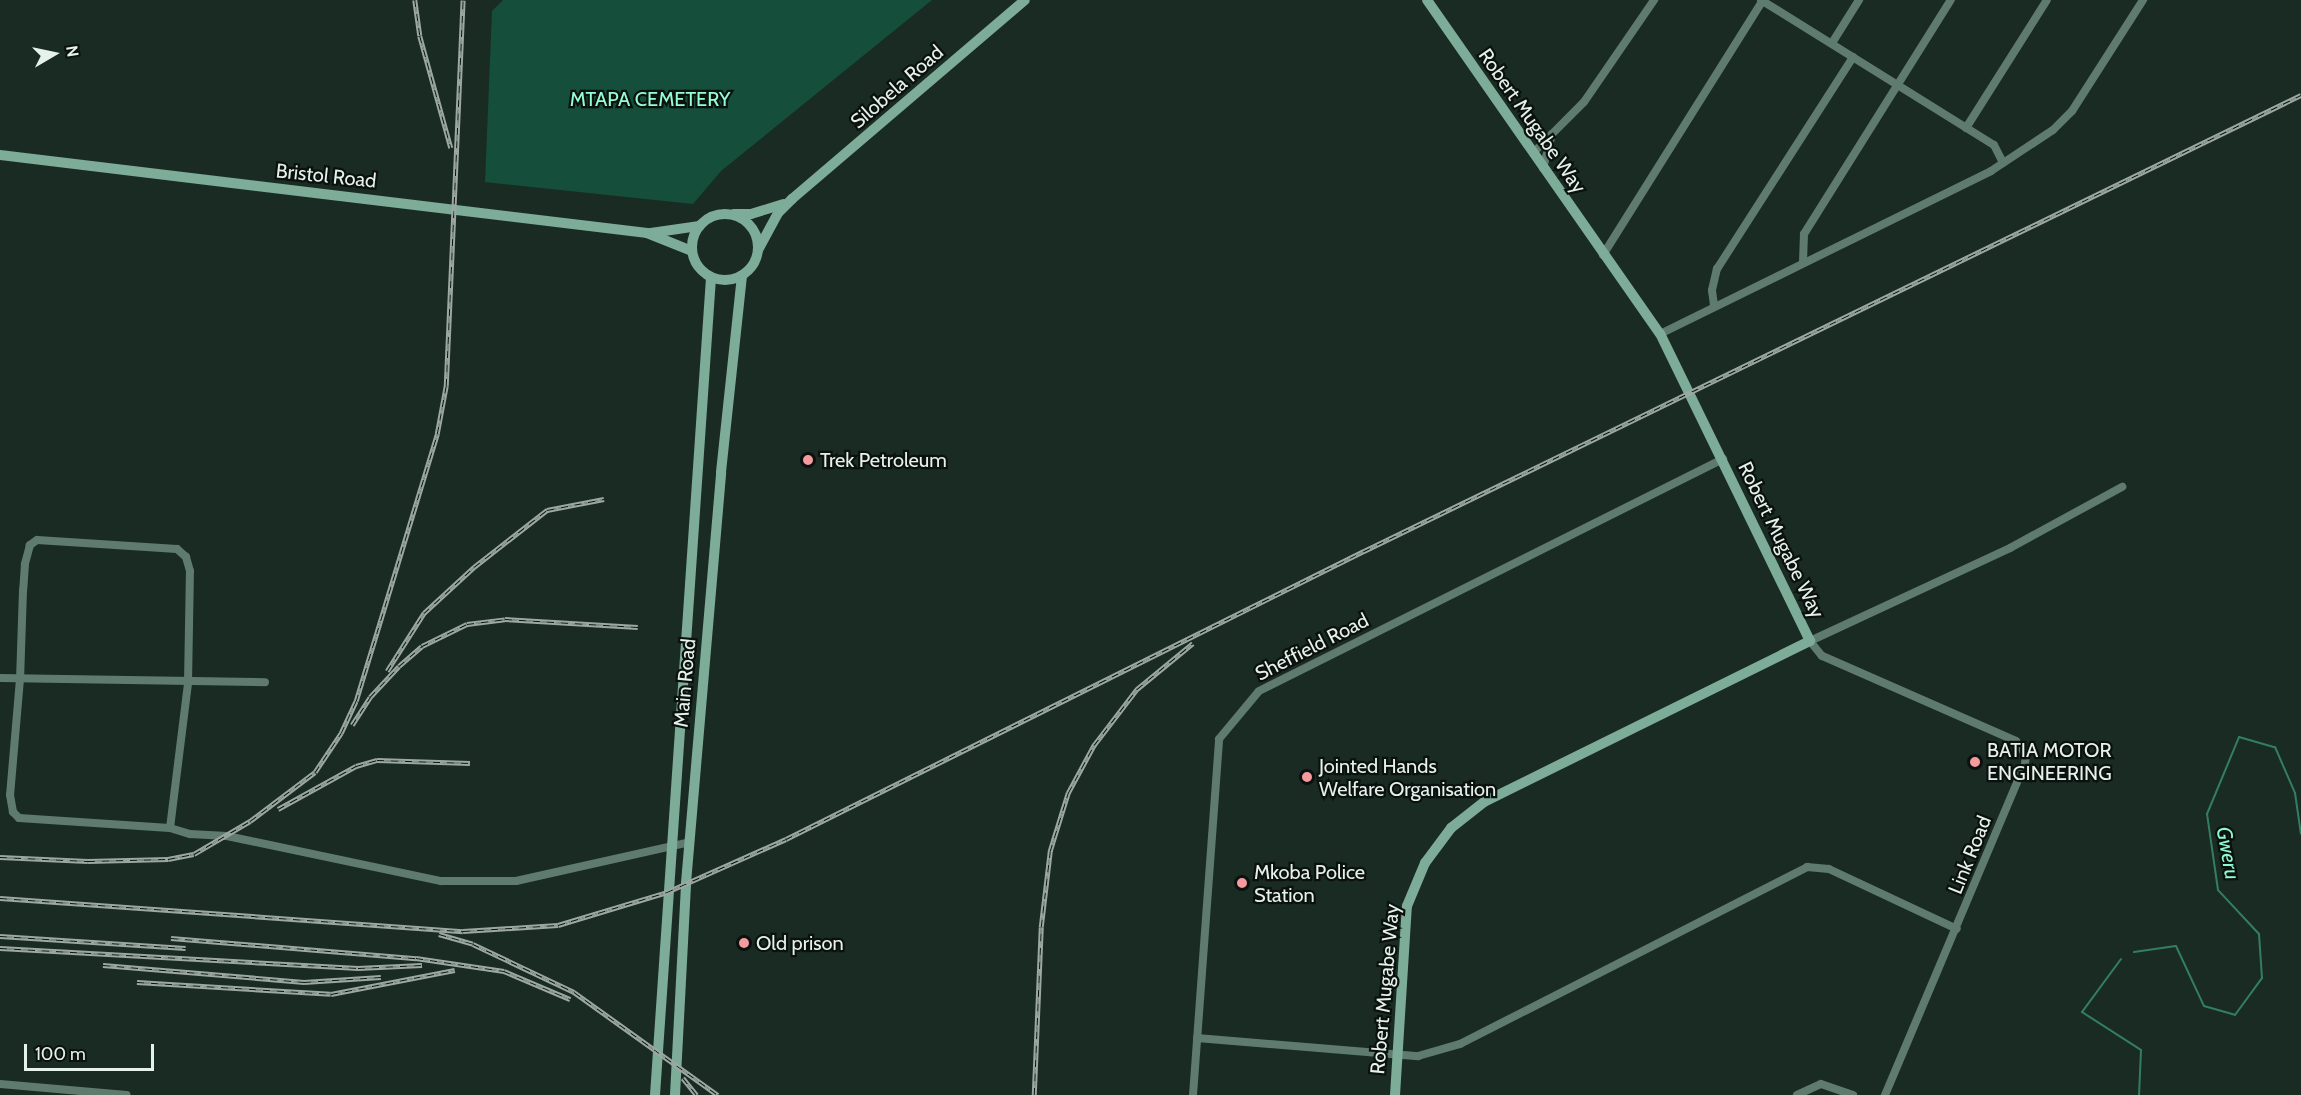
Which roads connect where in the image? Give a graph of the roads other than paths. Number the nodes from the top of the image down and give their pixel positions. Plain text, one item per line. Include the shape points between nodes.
1 (1025, 0) edge
2 (1427, 0) edge
3 (1654, 0) edge
4 (1763, 0) edge
5 (1859, 0) edge
6 (1951, 0) edge
7 (2047, 0) edge
8 (2143, 0) edge
9 (1832, 44) junction
10 (1853, 57) junction
11 (1898, 84) junction
12 (1966, 128) junction
13 (1552, 134) junction
14 (1533, 153) junction
15 (0, 155) edge
16 (2003, 163) junction
17 (1543, 168) junction
18 (792, 200) junction
19 (731, 214) junction
20 (699, 226) junction
21 (647, 233) junction
22 (758, 250) junction
23 (692, 251) junction
24 (1603, 255) junction
25 (1803, 262) junction
26 (742, 276) junction
27 (711, 278) junction
28 (1714, 305) junction
29 (1660, 334) junction
30 (1723, 459) junction
31 (2122, 487) dead end
32 (1810, 641) junction
33 (0, 678) edge
34 (20, 679) junction
35 (266, 682) dead end
36 (188, 683) junction
37 (683, 691) junction
38 (702, 692) junction
39 (171, 828) junction
40 (690, 842) junction
41 (671, 847) junction
42 (1957, 929) junction
43 (1197, 1038) junction
44 (1398, 1057) junction
45 (0, 1084) edge
46 (127, 1095) edge
47 (655, 1095) edge
48 (675, 1095) edge
49 (1192, 1095) edge
50 (1395, 1095) edge
51 (1797, 1095) edge
52 (1853, 1095) edge
53 (1885, 1095) edge

1 - 18 main road, Silobela Road
2 - 14 main road, Robert Mugabe Way
3 - 13 street via 1584,102
4 - 9 street
4 - 24 street
5 - 9 street
6 - 11 street
7 - 12 street
8 - 16 street via 2064,121
9 - 10 street
10 - 11 street
10 - 28 street via 1717,269 1712,290
11 - 12 street
11 - 25 street via 1804,234
12 - 16 street via 1994,145
13 - 14 street
13 - 17 street
14 - 17 main road, Robert Mugabe Way
15 - 21 main road, Bristol Road
16 - 25 street
17 - 24 main road, Robert Mugabe Way
18 - 19 main road, Silobela Road via 770,210
18 - 22 main road, Silobela Road via 778,213
19 - 20 main road via 713,215
19 - 22 main road via 751,227
20 - 21 main road, Bristol Road
20 - 23 main road
21 - 23 main road, Bristol Road
22 - 26 main road via 753,265
23 - 27 main road via 702,271
24 - 29 main road, Robert Mugabe Way
25 - 28 street
26 - 27 main road
26 - 38 main road, Main Road
27 - 37 main road, Main Road
28 - 29 street
29 - 30 main road, Robert Mugabe Way
30 - 32 main road, Robert Mugabe Way
30 - 43 street, Sheffield Road via 1259,691 1219,739
31 - 32 street via 2010,548
32 - 42 street, Link Road via 1822,656 2022,747 2025,764
32 - 44 main road, Robert Mugabe Way via 1484,802 1451,828 1425,863 1407,906
33 - 34 street
34 - 36 street
34 - 36 street via 25,564 30,545 42,539 177,549 186,557 190,570
34 - 39 street via 10,795 13,812 28,821
35 - 36 street
36 - 39 street
37 - 38 main road
37 - 41 main road, Main Road
38 - 40 main road, Main Road
39 - 41 street via 441,881 516,881
40 - 41 street
40 - 48 main road, Main Road via 678,988
41 - 47 main road, Main Road
42 - 44 street via 1829,869 1806,867 1460,1044 1418,1056
42 - 53 street, Link Road
43 - 44 street
43 - 49 street, Sheffield Road
44 - 50 main road, Robert Mugabe Way
45 - 46 street
51 - 52 street via 1821,1084

